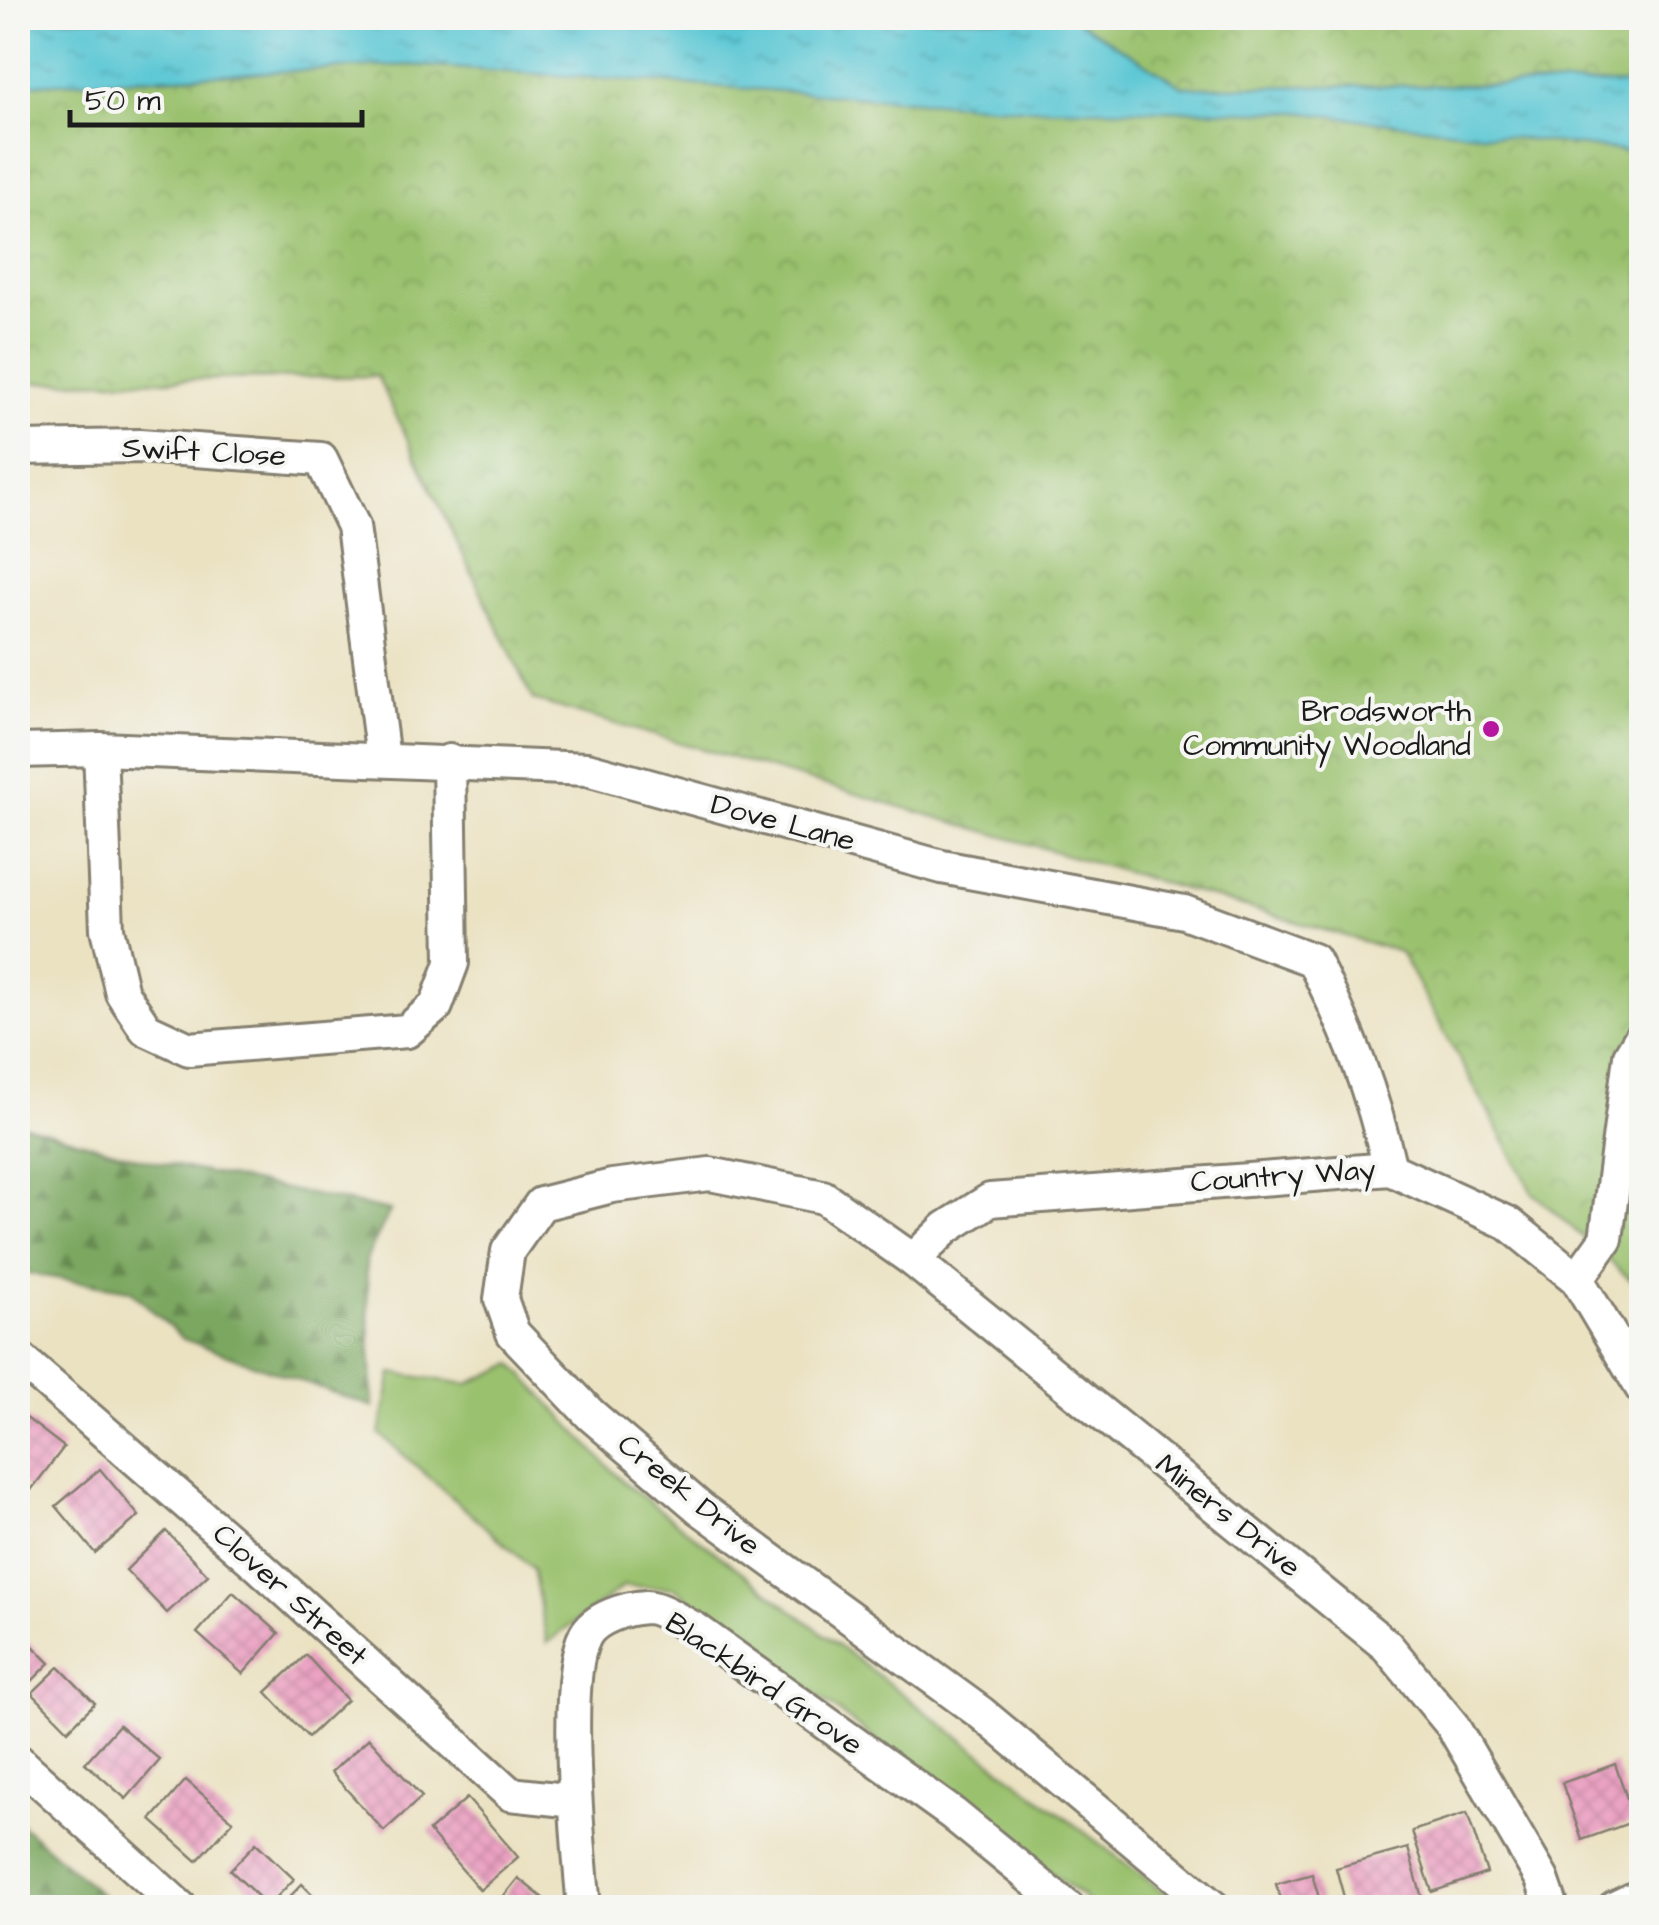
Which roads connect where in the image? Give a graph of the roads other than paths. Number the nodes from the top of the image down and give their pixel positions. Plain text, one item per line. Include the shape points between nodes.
1 (18, 448) edge
2 (100, 749) junction
3 (18, 752) edge
4 (382, 758) junction
5 (449, 761) junction
6 (1642, 1036) edge
7 (1390, 1169) junction
8 (823, 1197) joint
9 (914, 1260) junction
10 (1577, 1279) junction
11 (18, 1357) edge
12 (1642, 1388) edge
13 (18, 1761) edge
14 (575, 1801) junction
15 (1642, 1895) edge
16 (180, 1908) edge
17 (584, 1908) edge
18 (1068, 1908) edge
19 (1214, 1908) edge
20 (1552, 1908) edge
21 (1614, 1908) edge

1 - 4 street, Swift Close via 139,446 321,458 353,526
2 - 3 street, Dove Lane
2 - 4 street, Dove Lane
2 - 5 street via 107,929 122,993 146,1029 189,1049 407,1031 436,1006 452,963
4 - 5 street, Dove Lane
5 - 7 street, Dove Lane via 587,769 942,867 1184,912 1312,960 1354,1042
6 - 10 street via 1630,1056 1606,1240
7 - 9 street, Country Way via 990,1200 946,1228
7 - 10 street, Country Way via 1508,1223
8 - 9 street, Miners Drive
8 - 19 street, Creek Drive via 710,1174 612,1186 540,1204 508,1250 501,1299 513,1333 590,1416 701,1509 981,1714
9 - 20 street, Miners Drive via 1387,1646 1452,1724 1542,1879
10 - 12 street, Country Way
11 - 14 street, Clover Street via 510,1794
13 - 16 street
14 - 17 street, Blackbird Grove
14 - 18 street, Blackbird Grove via 576,1684 585,1636 604,1618 648,1607 695,1629 952,1814
15 - 21 street

